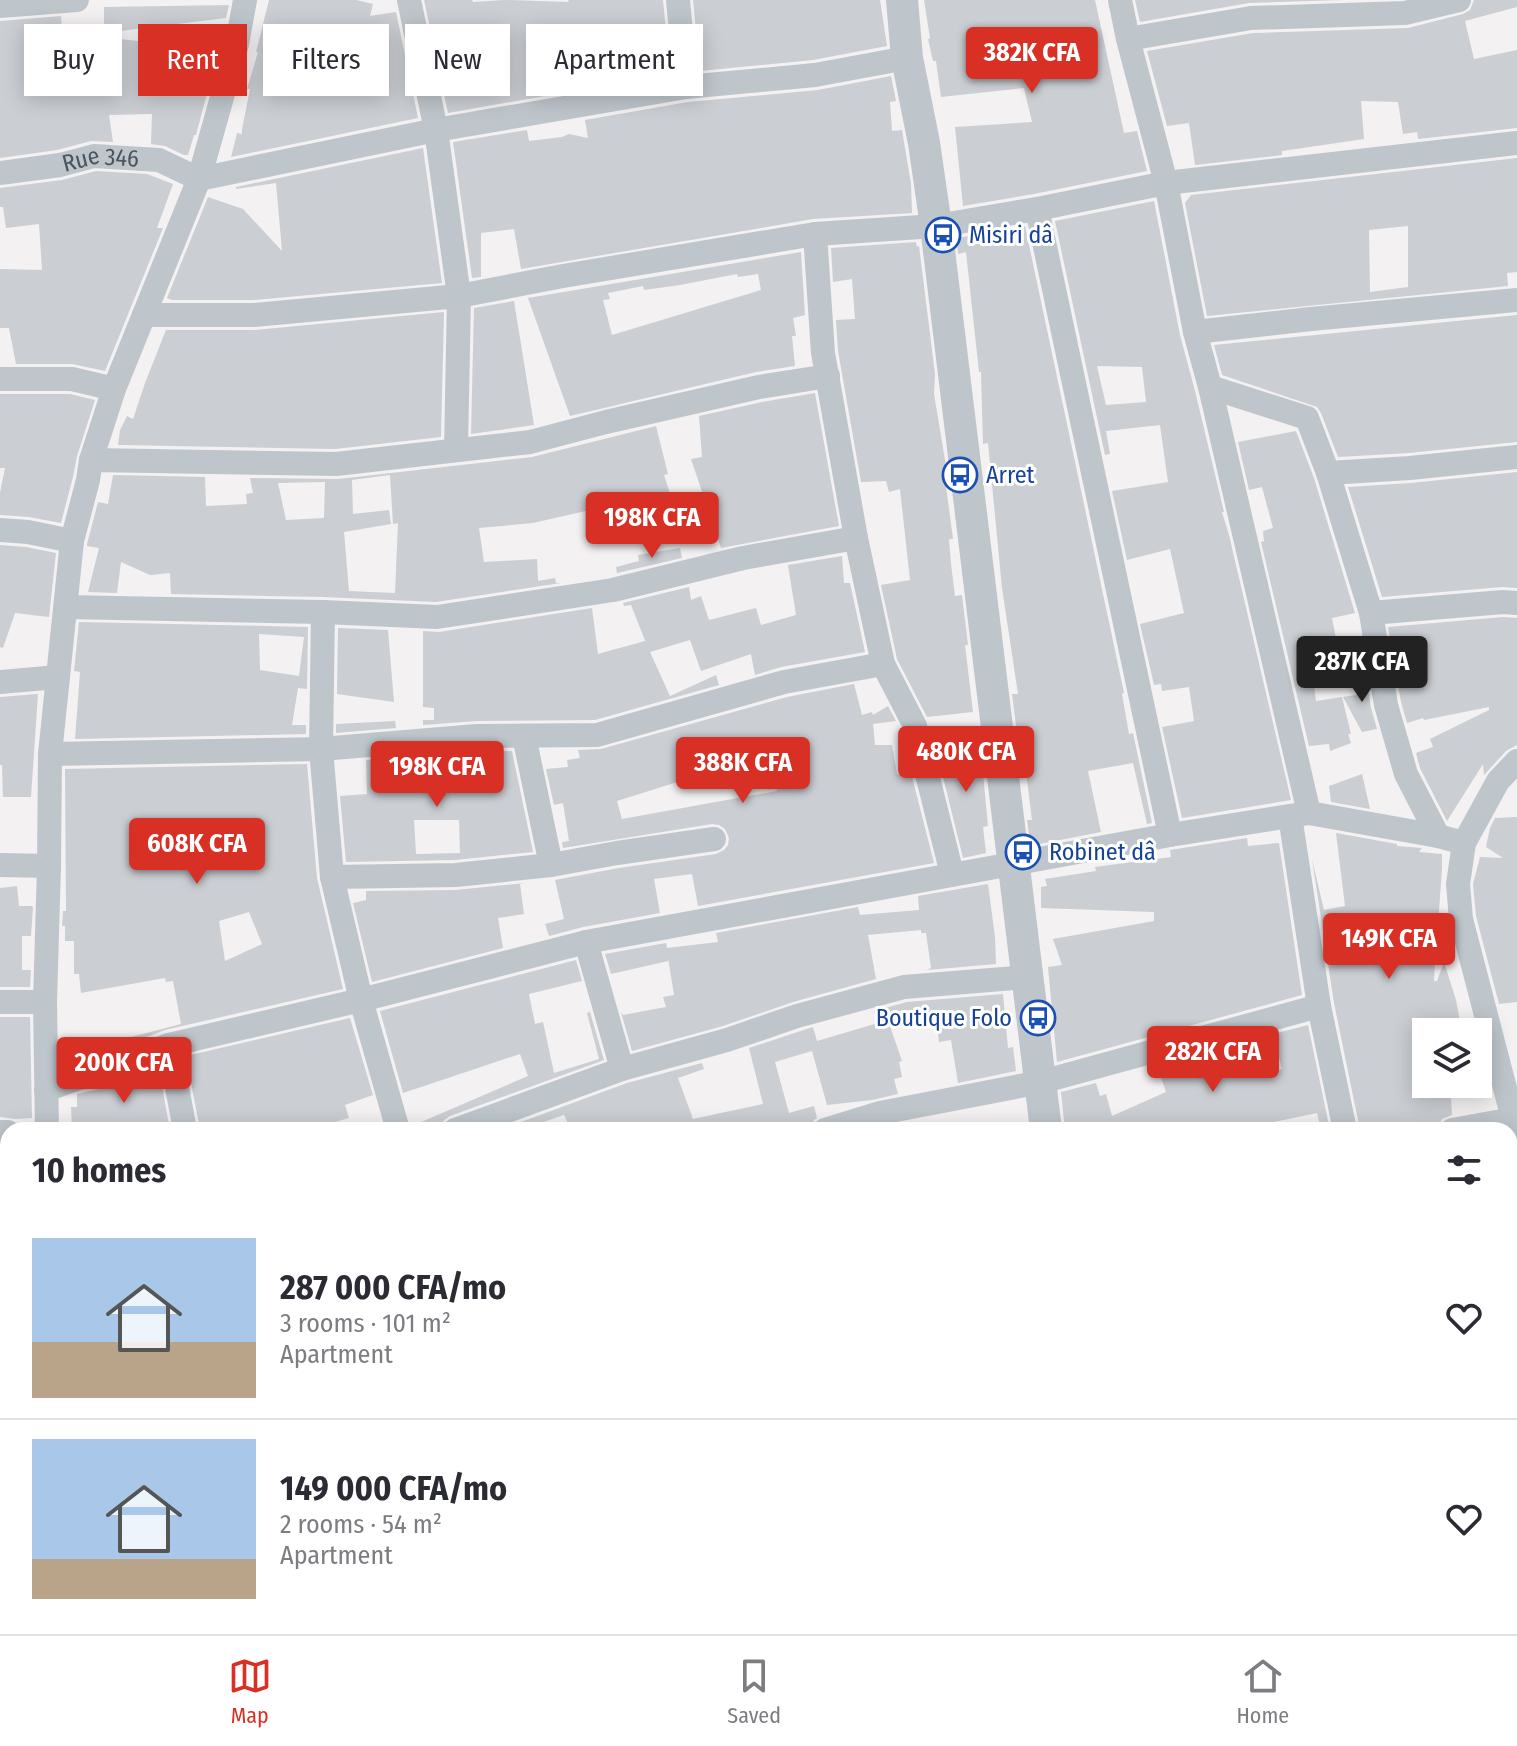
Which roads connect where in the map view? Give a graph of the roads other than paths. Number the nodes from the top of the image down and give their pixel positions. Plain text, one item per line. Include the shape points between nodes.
1 (77, 0) edge
2 (245, 0) edge
3 (409, 0) edge
4 (678, 0) edge
5 (902, 0) edge
6 (1120, 0) edge
7 (1459, 0) edge
8 (0, 6) edge
9 (680, 24) edge
10 (1128, 39) junction
11 (907, 58) junction
12 (703, 85) edge
13 (634, 96) edge
14 (436, 130) junction
15 (1517, 143) edge
16 (0, 173) edge
17 (199, 179) junction
18 (1166, 183) junction
19 (1037, 209) junction
20 (936, 226) junction
21 (815, 234) junction
22 (459, 296) junction
23 (1517, 300) edge
24 (144, 315) junction
25 (1195, 332) junction
26 (828, 376) junction
27 (0, 379) edge
28 (1210, 387) junction
29 (114, 389) junction
30 (456, 450) junction
31 (1517, 457) edge
32 (91, 460) junction
33 (1328, 473) junction
34 (0, 530) edge
35 (856, 538) junction
36 (72, 541) junction
37 (1517, 603) edge
38 (66, 607) junction
39 (323, 612) junction
40 (1371, 613) junction
41 (883, 664) junction
42 (58, 677) junction
43 (0, 682) edge
44 (524, 736) junction
45 (321, 749) junction
46 (50, 754) junction
47 (1517, 761) edge
48 (1300, 814) junction
49 (1170, 835) junction
50 (1438, 836) junction
51 (714, 839) dead end
52 (1464, 843) junction
53 (1013, 863) junction
54 (0, 865) edge
55 (551, 865) junction
56 (49, 866) junction
57 (952, 874) junction
58 (332, 877) junction
59 (586, 942) junction
60 (1027, 977) junction
61 (361, 1000) junction
62 (0, 1002) edge
63 (45, 1002) junction
64 (1319, 1006) junction
65 (169, 1045) junction
66 (622, 1069) junction
67 (1041, 1082) junction
68 (46, 1090) junction
69 (47, 1122) edge
70 (183, 1122) edge
71 (396, 1122) edge
72 (477, 1122) edge
73 (851, 1122) edge
74 (1045, 1122) edge
75 (1343, 1122) edge
76 (1511, 1122) edge

1 - 8 street
2 - 17 street
3 - 14 street
4 - 9 street
5 - 11 street
6 - 10 street
7 - 10 street via 1405,13 1251,18
10 - 18 street
11 - 12 street via 815,75
11 - 20 street
13 - 14 street
14 - 17 street
14 - 22 street
15 - 18 street
16 - 17 street, Rue 346 via 94,156 159,160
17 - 24 street
18 - 19 street
18 - 25 street
19 - 20 street
19 - 49 street
20 - 21 street
20 - 53 street
21 - 22 street
21 - 26 street
22 - 24 street via 254,315
22 - 30 street
23 - 25 street
24 - 29 street
25 - 28 street
26 - 30 street via 530,442
26 - 35 street
27 - 29 street via 72,379
28 - 33 street via 1307,418
28 - 48 street
29 - 32 street
30 - 32 street via 336,464
31 - 33 street
32 - 36 street
33 - 40 street
34 - 36 street
35 - 39 street via 743,558 613,590 437,617
35 - 41 street
36 - 38 street
37 - 40 street
38 - 39 street
38 - 42 street
39 - 45 street
40 - 50 street via 1386,705 1406,774
41 - 44 street via 784,682 597,735
41 - 57 street via 915,726
42 - 43 street
42 - 46 street
44 - 45 street
44 - 55 street
45 - 46 street
45 - 58 street
46 - 56 street
47 - 52 street via 1498,781
48 - 49 street
48 - 50 street
48 - 64 street
49 - 53 street
50 - 52 street
51 - 55 street
52 - 76 street via 1458,884 1461,919
53 - 57 street
53 - 60 street
54 - 56 street
55 - 58 street via 456,875
56 - 63 street
57 - 59 street
58 - 61 street
59 - 61 street
59 - 66 street
60 - 66 street via 904,987
60 - 67 street
61 - 65 street
61 - 71 street
62 - 63 street
63 - 68 street
64 - 67 street
64 - 75 street
65 - 68 street
65 - 70 street
66 - 72 street
67 - 73 street
67 - 74 street
68 - 69 street

